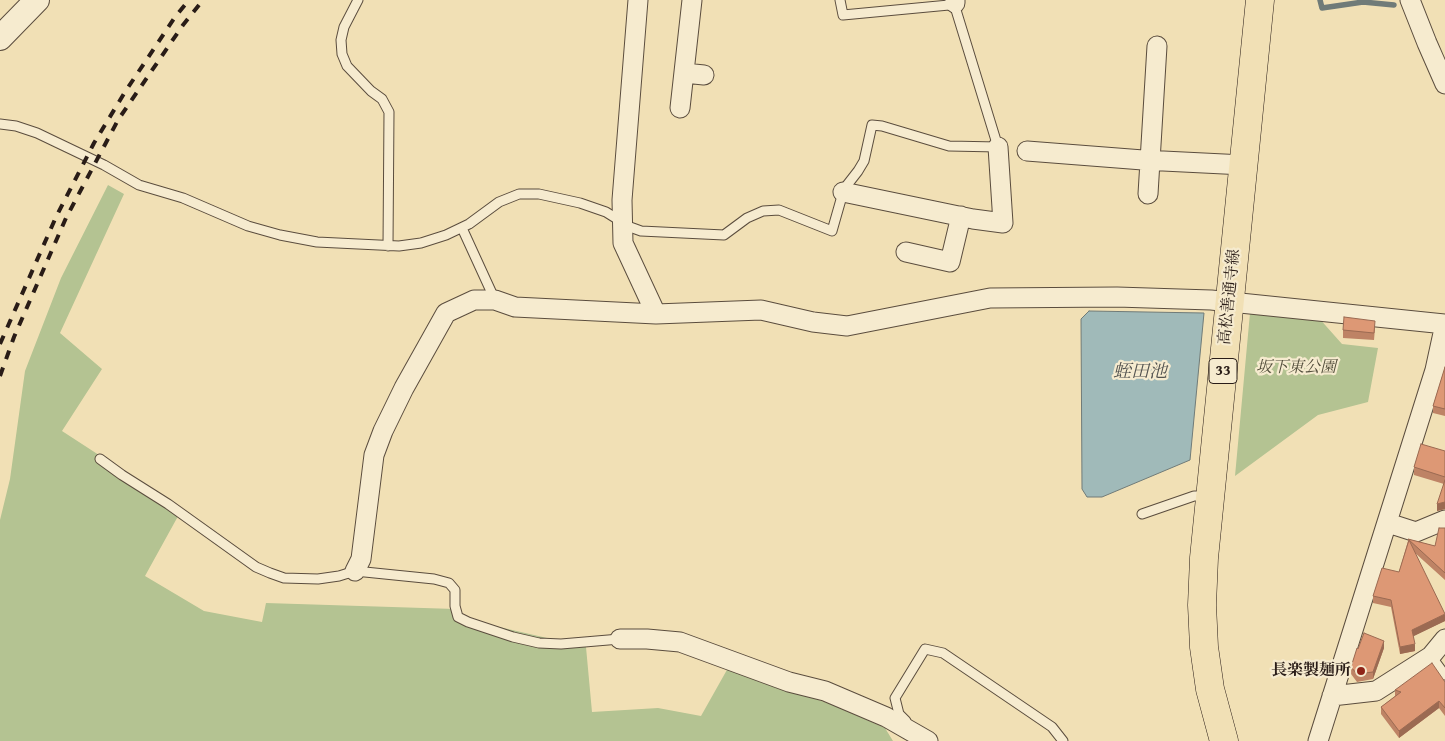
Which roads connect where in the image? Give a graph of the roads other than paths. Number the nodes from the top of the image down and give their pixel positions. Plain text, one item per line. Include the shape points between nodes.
1 (37, 0) edge
2 (358, 0) edge
3 (638, 0) edge
4 (692, 0) edge
5 (840, 0) edge
6 (1260, 0) edge
7 (1410, 0) edge
8 (957, 1) edge
9 (0, 38) edge
10 (1157, 46) dead end
11 (684, 73) junction
12 (704, 75) dead end
13 (1445, 84) edge
14 (680, 108) dead end
15 (0, 124) edge
16 (998, 147) junction
17 (1027, 152) dead end
18 (1150, 161) junction
19 (1244, 165) junction
20 (843, 192) junction
21 (1148, 194) dead end
22 (961, 216) junction
23 (622, 222) junction
24 (462, 228) junction
25 (388, 246) junction
26 (906, 252) dead end
27 (495, 300) junction
28 (1230, 302) junction
29 (656, 314) junction
30 (1445, 324) edge
31 (100, 459) dead end
32 (1210, 496) junction
33 (1142, 514) dead end
34 (1445, 520) edge
35 (1388, 522) junction
36 (355, 571) junction
37 (620, 639) joint
38 (1445, 639) edge
39 (1431, 656) junction
40 (1445, 675) edge
41 (1332, 696) junction
42 (928, 741) edge
43 (1063, 741) edge
44 (1224, 741) edge
45 (1318, 741) edge

1 - 9 street
2 - 25 lane via 344,27 342,54 347,66 382,99 389,112
3 - 23 street
4 - 11 street
5 - 8 lane via 843,15 950,6
6 - 19 main road, 高松善通寺線 / 33
7 - 13 street
8 - 16 lane via 956,10
10 - 18 street
11 - 12 street
11 - 14 street
15 - 25 lane via 37,133 104,164 139,185 183,198 248,226 280,236 317,242
16 - 20 lane via 949,146 872,125 864,161
16 - 22 street via 1003,223
17 - 18 street
18 - 19 street
18 - 21 street
19 - 28 main road, 高松善通寺線 / 33
20 - 22 street
20 - 23 lane via 832,231 779,210 763,211 746,218 724,235 641,231
22 - 26 street via 950,262
23 - 24 lane via 606,212 580,203 539,194 519,194 499,202
23 - 29 street via 623,243
24 - 25 lane via 420,243
24 - 27 lane
27 - 29 street via 515,307
27 - 36 street via 474,300 446,313 404,388 374,454 361,559
28 - 29 street via 1117,297 990,298 847,326 761,310
28 - 30 street
28 - 32 main road, 高松善通寺線 / 33
30 - 35 street via 1435,370
31 - 36 lane via 256,567 284,578 318,579
32 - 33 lane via 1194,496
32 - 44 main road, 高松善通寺線 / 33 via 1202,605 1210,689
34 - 35 street via 1416,532
35 - 41 street
36 - 37 lane via 449,583 455,590 458,617 512,637 561,644
37 - 42 street via 680,642 789,682 825,691 886,717
38 - 39 street
39 - 40 lane
39 - 41 street via 1376,691
41 - 45 street
42 - 43 lane via 900,714 895,698 925,649 943,653 1052,727

